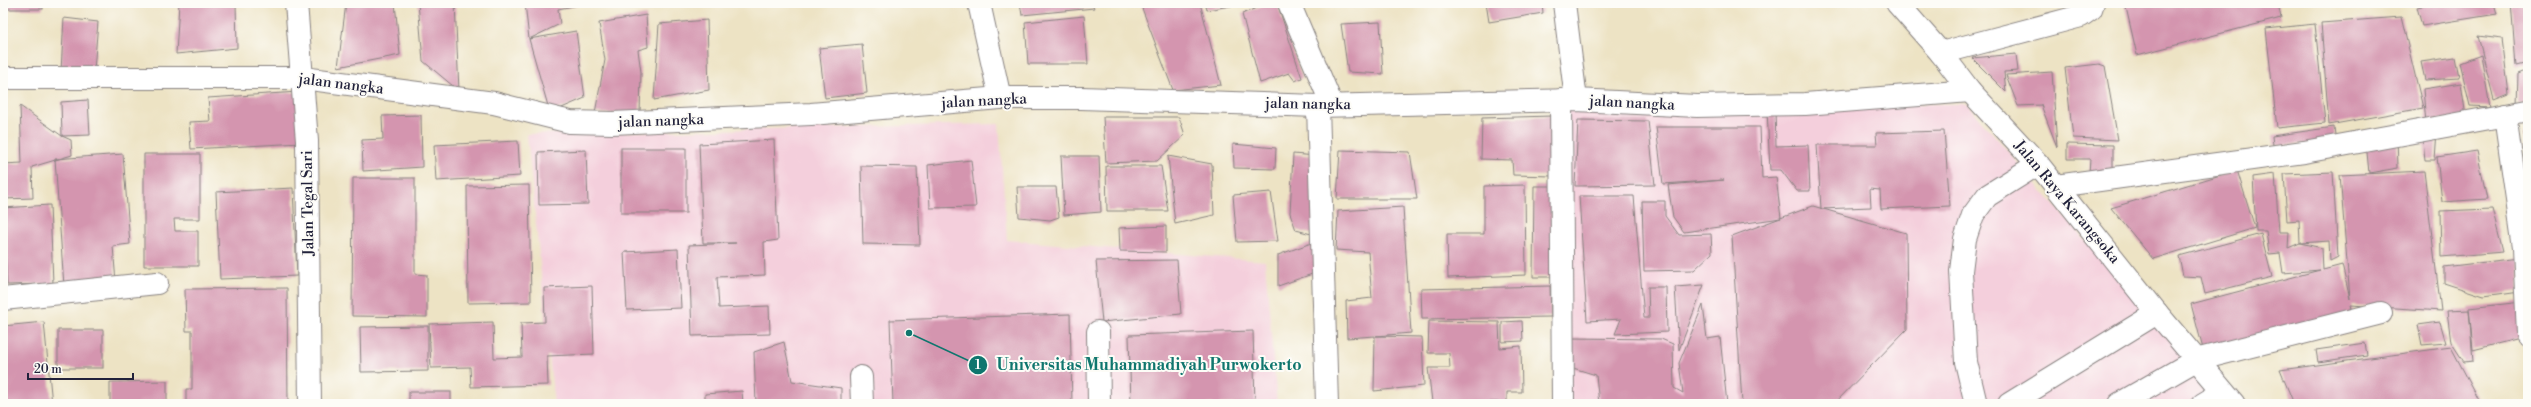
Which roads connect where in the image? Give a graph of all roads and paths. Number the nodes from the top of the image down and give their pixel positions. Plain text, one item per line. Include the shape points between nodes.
1 (296, 3) edge
2 (979, 3) edge
3 (1289, 3) edge
4 (1564, 3) edge
5 (1897, 3) edge
6 (2093, 3) edge
7 (1941, 54) junction
8 (3, 78) edge
9 (303, 78) junction
10 (1970, 91) junction
11 (1000, 98) junction
12 (1568, 100) junction
13 (1325, 106) junction
14 (2528, 111) edge
15 (2505, 115) junction
16 (2038, 164) junction
17 (2056, 186) junction
18 (2526, 248) edge
19 (157, 283) dead end
20 (3, 299) edge
21 (2157, 313) junction
22 (2381, 313) dead end
23 (1098, 332) dead end
24 (2528, 334) edge
25 (2196, 360) junction
26 (861, 377) dead end
27 (2229, 398) edge
28 (310, 404) edge
29 (862, 404) edge
30 (1100, 404) edge
31 (1327, 404) edge
32 (1563, 404) edge
33 (1976, 404) edge
34 (2009, 404) edge
35 (2119, 404) edge
36 (2203, 404) edge

1 - 9 street, Jalan Tegal Sari
2 - 11 street
3 - 13 street
4 - 12 street
5 - 7 street, Jalan Raya Karangsoka
6 - 7 street via 2091,9 2081,16
7 - 10 street, Jalan Raya Karangsoka
8 - 9 street, jalan nangka
9 - 11 street, jalan nangka via 494,103 570,122 612,123 811,114
9 - 28 street, Jalan Tegal Sari via 308,141
10 - 12 street, jalan nangka via 1805,104 1697,106
10 - 16 street, Jalan Raya Karangsoka
11 - 13 street, jalan nangka
12 - 13 street, jalan nangka
12 - 32 street
13 - 31 street
14 - 15 street
15 - 17 street via 2304,152
15 - 18 street
16 - 17 street, Jalan Raya Karangsoka
16 - 33 street via 1987,196 1973,215 1965,239 1961,271 1966,362
17 - 21 street, Jalan Raya Karangsoka
18 - 24 street
19 - 20 street
21 - 25 street, Jalan Raya Karangsoka
21 - 34 street
22 - 25 street
23 - 30 street
25 - 27 street, Jalan Raya Karangsoka
25 - 35 street
26 - 29 street
27 - 36 street

